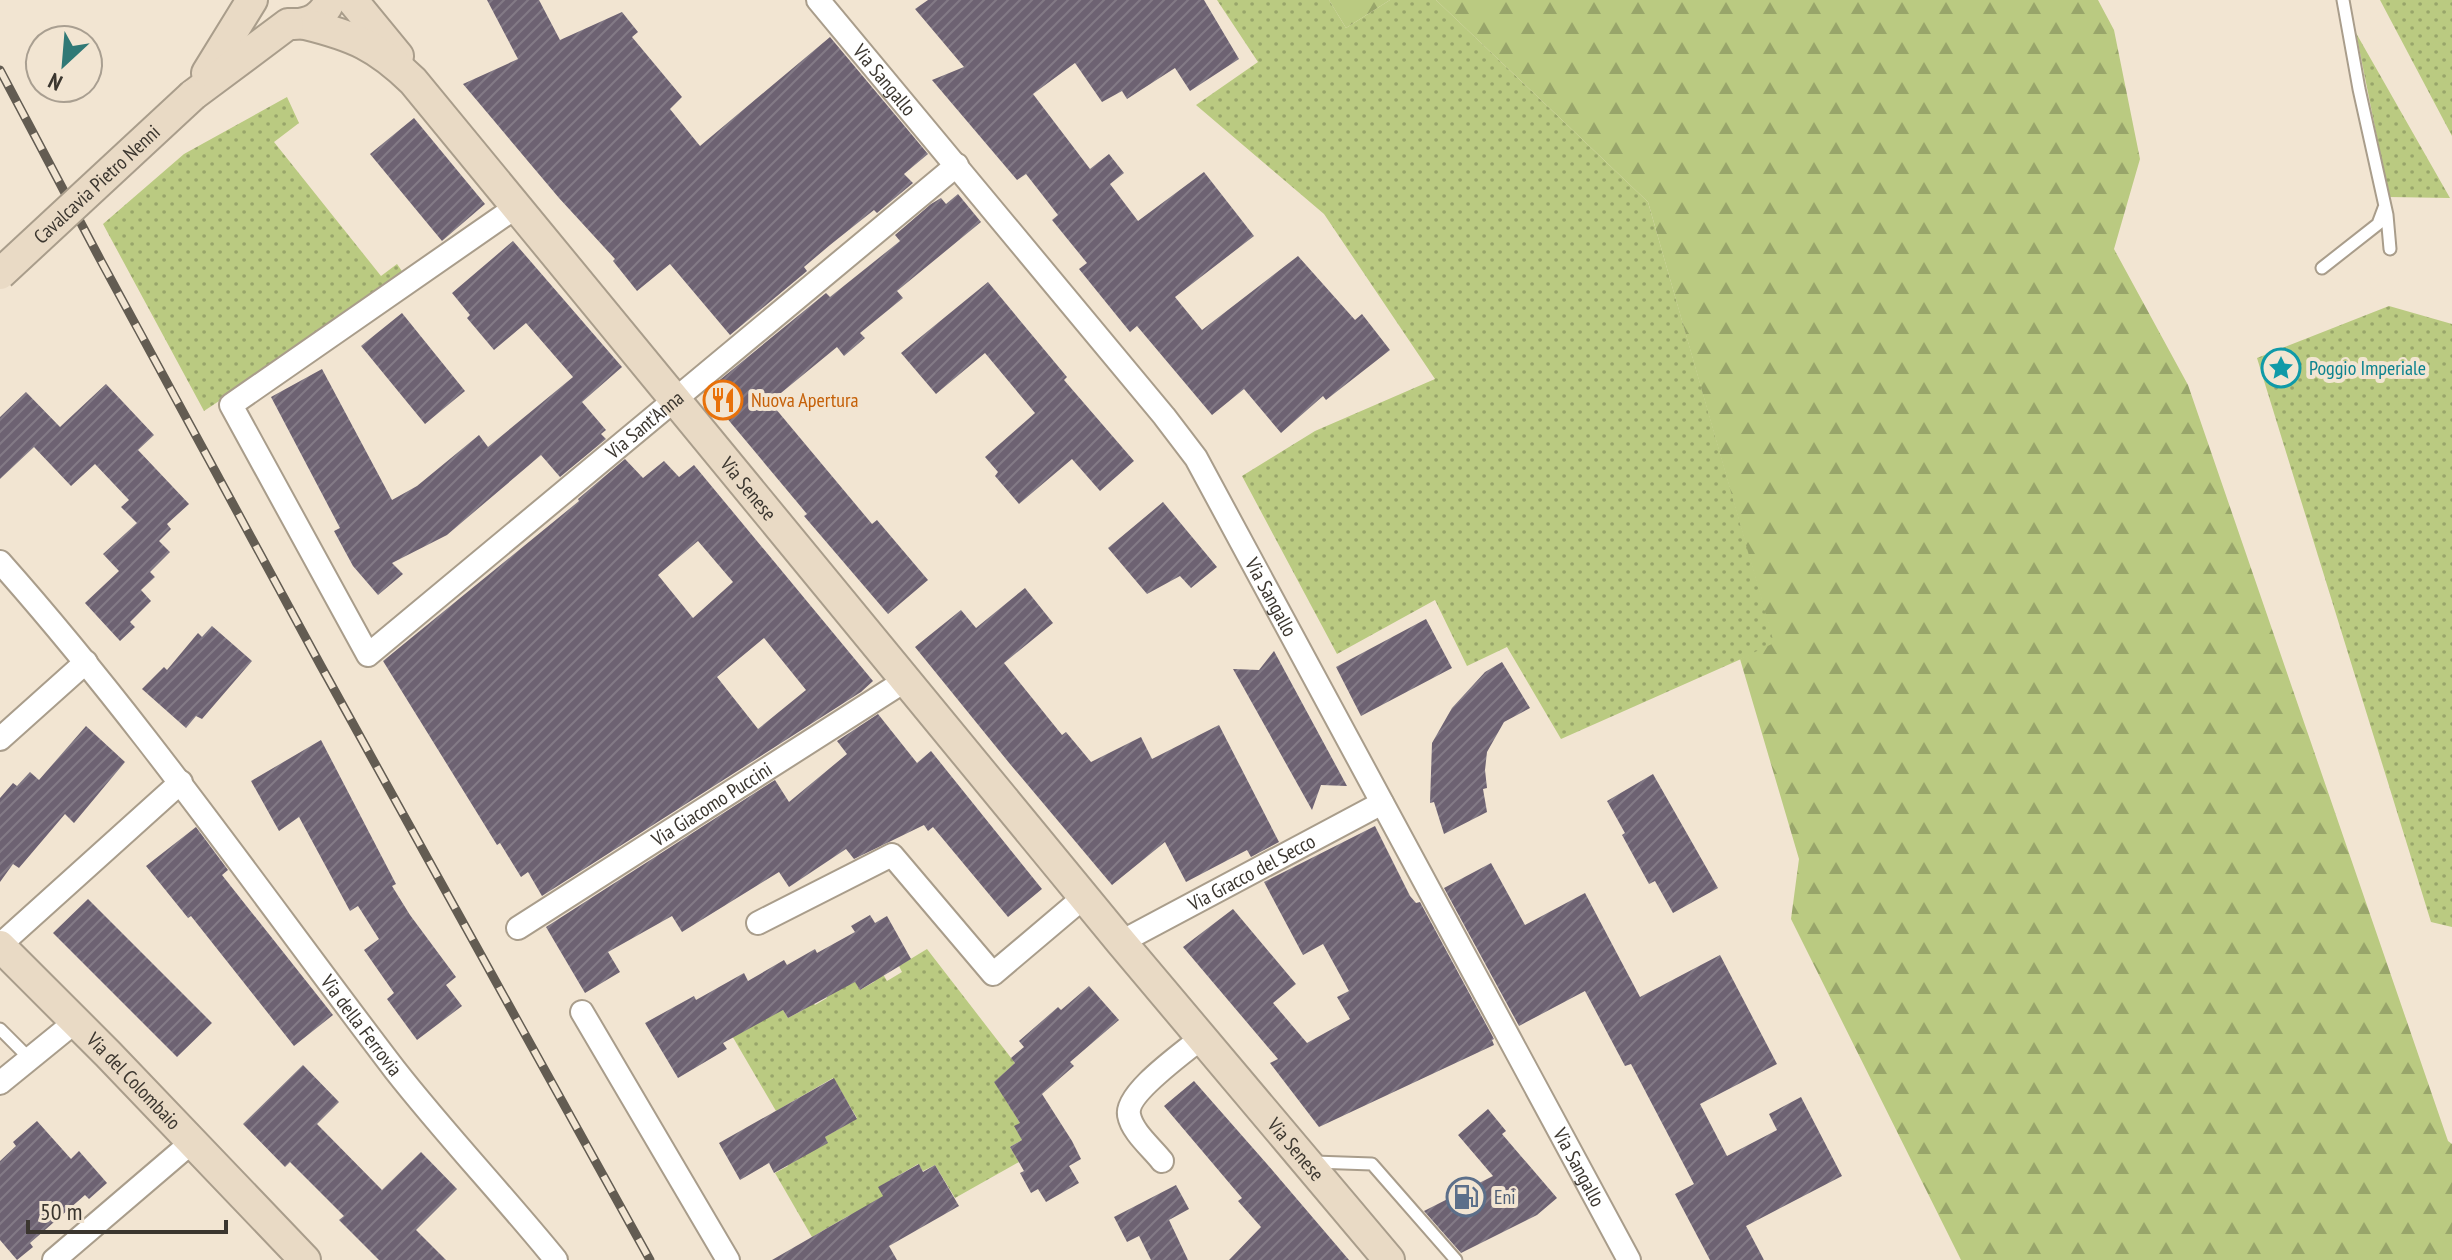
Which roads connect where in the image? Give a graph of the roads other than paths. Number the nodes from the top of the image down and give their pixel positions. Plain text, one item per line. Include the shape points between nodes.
1 (252, 0) edge
2 (262, 0) edge
3 (330, 0) edge
4 (352, 0) edge
5 (818, 0) edge
6 (2343, 0) edge
7 (296, 24) junction
8 (413, 81) junction
9 (193, 95) junction
10 (957, 165) junction
11 (516, 207) junction
12 (2384, 207) junction
13 (2390, 249) dead end
14 (2322, 268) dead end
15 (0, 274) edge
16 (673, 400) junction
17 (0, 562) edge
18 (86, 662) junction
19 (906, 680) junction
20 (0, 739) edge
21 (181, 782) junction
22 (1382, 803) junction
23 (1084, 897) junction
24 (758, 923) dead end
25 (518, 928) dead end
26 (1121, 942) junction
27 (0, 946) edge
28 (582, 1012) dead end
29 (75, 1022) junction
30 (0, 1029) edge
31 (1201, 1038) junction
32 (30, 1059) junction
33 (0, 1083) edge
34 (192, 1142) junction
35 (1162, 1161) dead end
36 (1305, 1162) junction
37 (54, 1260) edge
38 (305, 1260) edge
39 (556, 1260) edge
40 (728, 1260) edge
41 (1389, 1260) edge
42 (1456, 1260) edge
43 (1629, 1260) edge

1 - 9 main road, Cavalcavia Pietro Nenni
2 - 7 main road via 278,20
3 - 7 main road, Cavalcavia Pietro Nenni via 323,13
4 - 8 main road, Via Senese
5 - 10 street, Via Sangallo
6 - 12 lane
7 - 8 main road, Via Senese via 361,41
7 - 9 main road, Cavalcavia Pietro Nenni
8 - 11 main road, Via Senese
9 - 15 main road, Cavalcavia Pietro Nenni, bridge
10 - 16 street, Via Sant'Anna
10 - 22 street, Via Sangallo via 1189,448
11 - 16 main road, Via Senese
11 - 16 street, Via Sant'Anna via 231,405 368,655
12 - 13 lane
12 - 14 lane via 2378,224
16 - 19 main road, Via Senese
17 - 18 street, Via della Ferrovia
18 - 20 street
18 - 21 street, Via della Ferrovia
19 - 23 main road, Via Senese
19 - 25 street, Via Giacomo Puccini
21 - 27 street
21 - 39 street, Via della Ferrovia via 400,1075
22 - 26 street, Via Gracco del Secco
22 - 43 street, Via Sangallo
23 - 24 street via 993,974 892,855
23 - 26 main road, Via Senese
26 - 31 main road, Via Senese
27 - 29 main road, Via del Colombaio
28 - 40 street
29 - 32 street, Via del Colombaio
29 - 34 main road, Via del Colombaio
30 - 32 lane
31 - 35 street via 1129,1106 1132,1124
31 - 36 main road, Via Senese
32 - 33 street, Via del Colombaio
34 - 37 street, Via del Colombaio
34 - 38 main road, Via del Colombaio
36 - 41 main road, Via Senese
36 - 42 lane via 1372,1164

